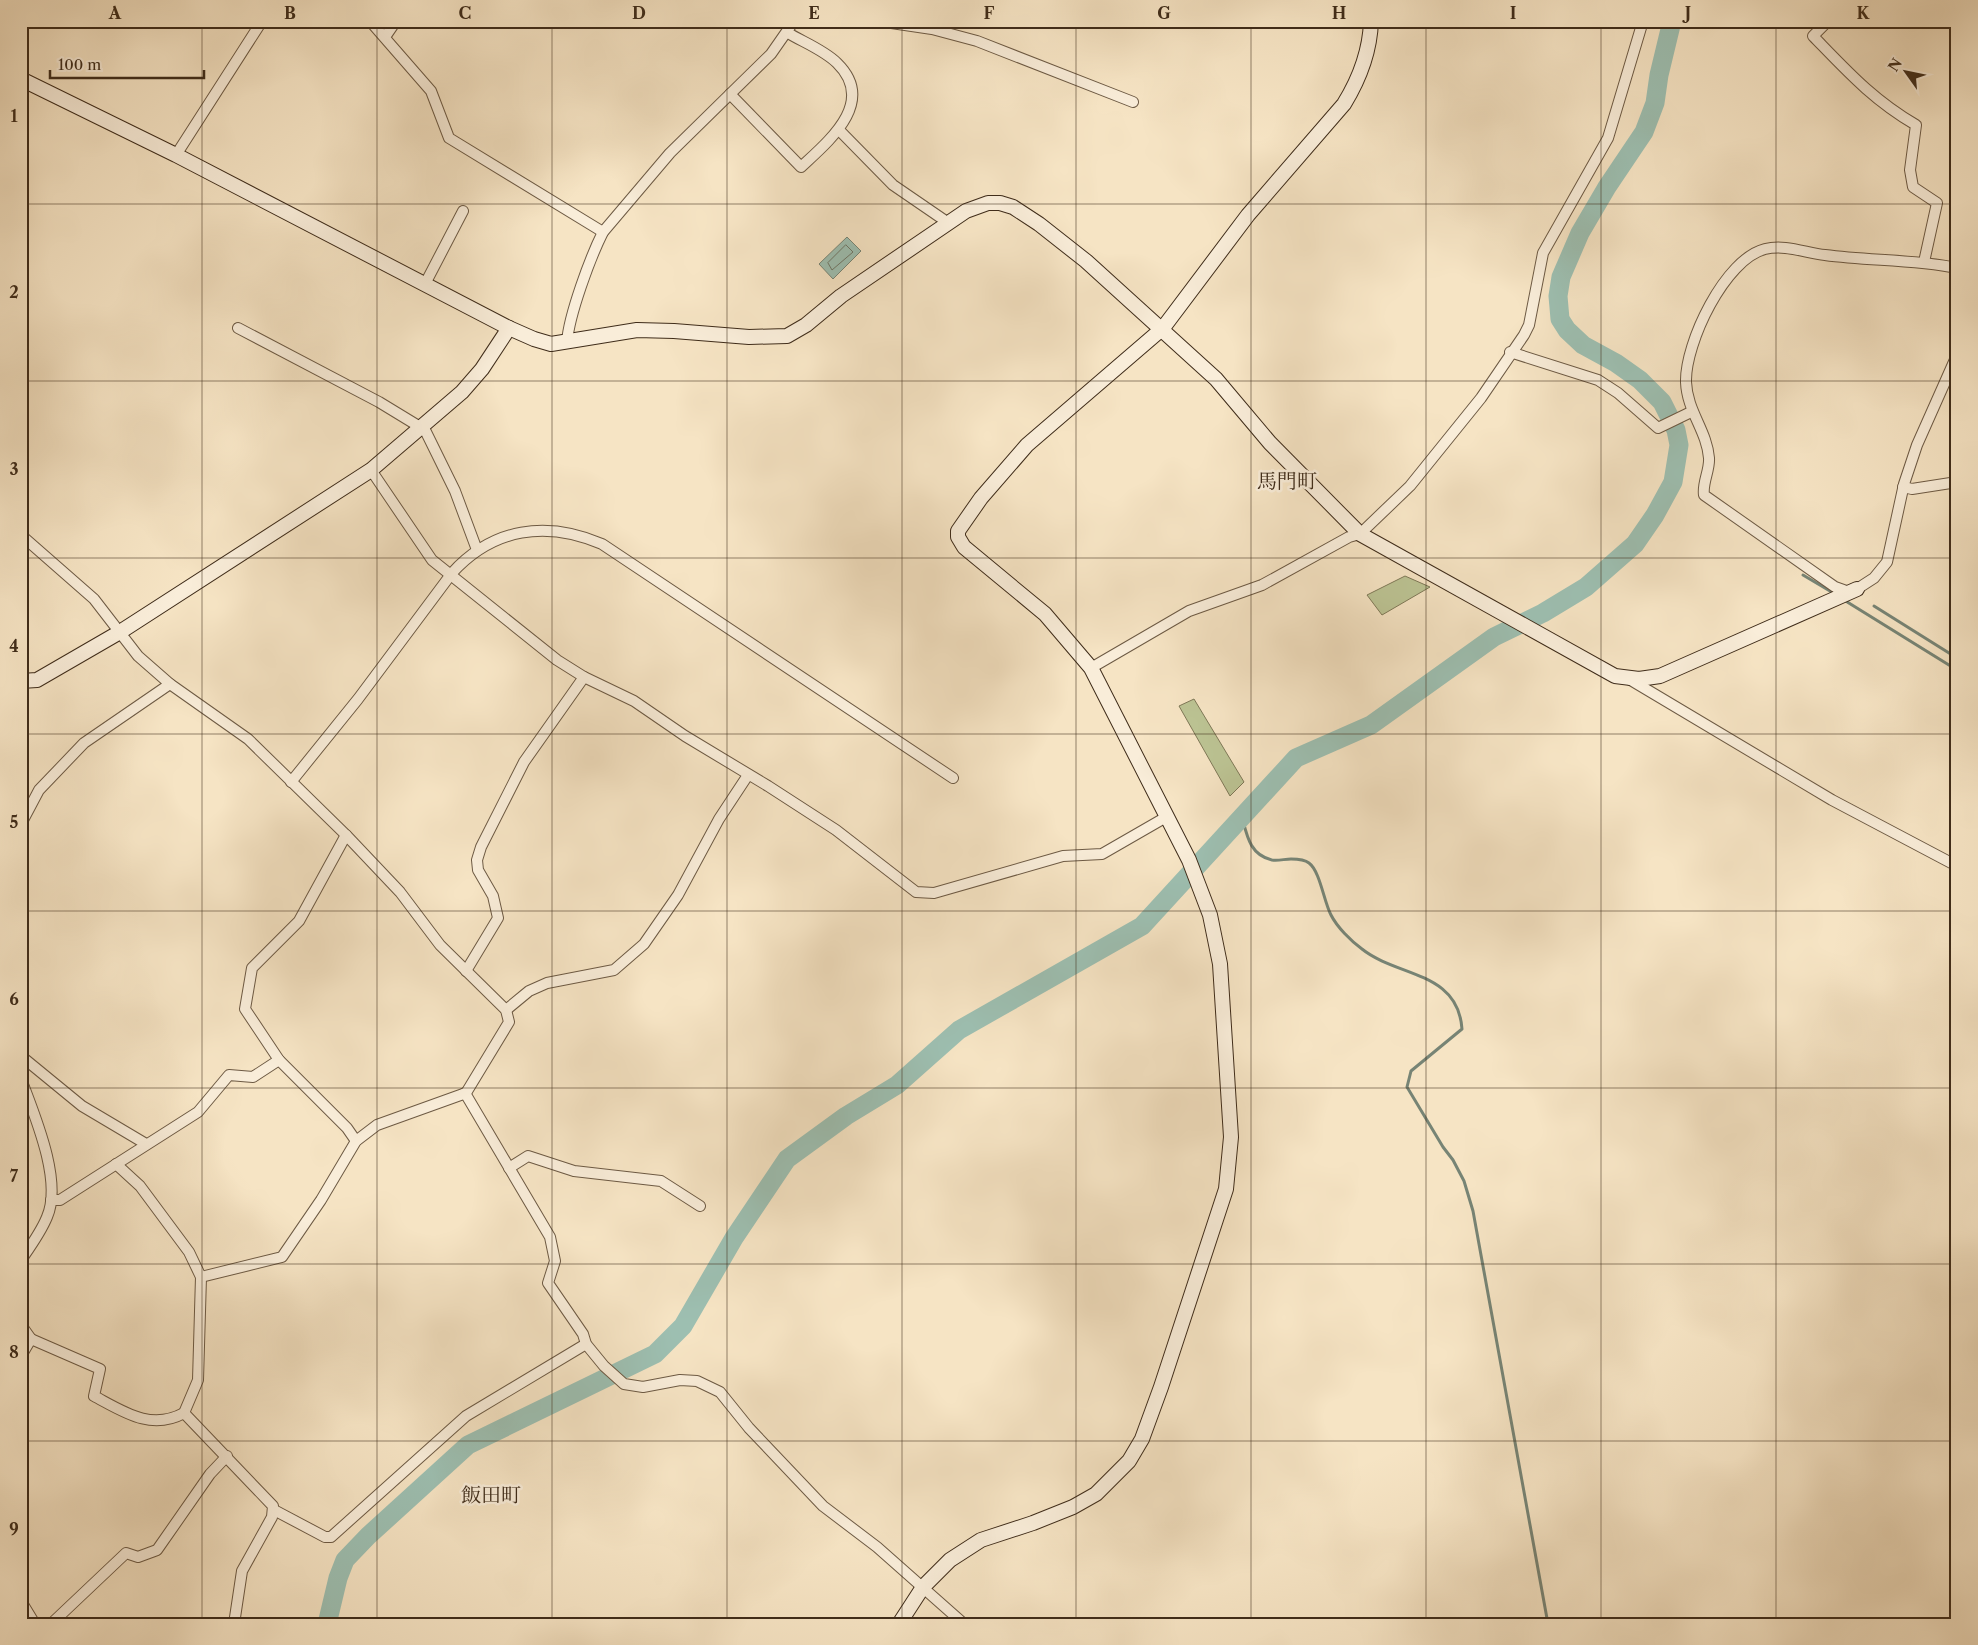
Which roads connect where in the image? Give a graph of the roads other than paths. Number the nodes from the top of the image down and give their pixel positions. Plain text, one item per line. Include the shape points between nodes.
1 (262, 21) edge
2 (370, 21) edge
3 (396, 21) edge
4 (794, 21) edge
5 (878, 21) edge
6 (1371, 21) edge
7 (1643, 21) edge
8 (1828, 21) edge
9 (788, 33) junction
10 (385, 37) junction
11 (21, 78) edge
12 (730, 94) junction
13 (1133, 102) dead end
14 (840, 130) junction
15 (176, 156) junction
16 (463, 211) dead end
17 (947, 222) junction
18 (603, 232) junction
19 (1924, 262) junction
20 (1957, 268) edge
21 (425, 284) junction
22 (238, 328) dead end
23 (509, 328) junction
24 (1163, 328) junction
25 (567, 342) junction
26 (1510, 352) junction
27 (1957, 355) edge
28 (1688, 414) junction
29 (421, 428) junction
30 (371, 470) junction
31 (1957, 482) edge
32 (1903, 488) junction
33 (1360, 534) junction
34 (21, 535) edge
35 (477, 550) junction
36 (452, 573) junction
37 (1853, 590) junction
38 (120, 632) junction
39 (1091, 668) junction
40 (584, 677) junction
41 (1628, 679) junction
42 (21, 682) edge
43 (170, 684) junction
44 (748, 775) junction
45 (953, 778) dead end
46 (291, 782) junction
47 (1168, 816) junction
48 (21, 824) edge
49 (346, 835) junction
50 (1957, 866) edge
51 (466, 972) junction
52 (506, 1010) junction
53 (21, 1056) edge
54 (279, 1060) junction
55 (21, 1079) edge
56 (465, 1093) junction
57 (356, 1141) junction
58 (146, 1144) junction
59 (116, 1164) junction
60 (509, 1168) junction
61 (51, 1200) junction
62 (700, 1206) dead end
63 (21, 1260) edge
64 (201, 1277) junction
65 (21, 1325) edge
66 (31, 1340) junction
67 (586, 1344) junction
68 (21, 1356) edge
69 (184, 1413) junction
70 (227, 1456) junction
71 (274, 1510) junction
72 (923, 1587) junction
73 (21, 1601) edge
74 (35, 1624) edge
75 (51, 1624) edge
76 (234, 1624) edge
77 (899, 1624) edge
78 (964, 1624) edge

1 - 15 street
2 - 10 street
3 - 10 street
4 - 9 street
5 - 13 street via 932,29 978,41
6 - 24 street via 1365,61 1344,104 1254,208
7 - 26 street via 1613,126 1543,253 1529,325
8 - 19 street via 1813,36 1869,94 1916,125 1910,170 1913,187 1937,203
9 - 12 street
9 - 14 street via 837,63 850,80 852,95
10 - 18 street via 431,91 449,138
11 - 15 street
12 - 14 street via 802,167
12 - 18 street via 670,153
14 - 17 street via 894,185
15 - 21 street
16 - 21 street
17 - 24 street via 988,203 1013,207 1086,261
17 - 25 street via 841,296 806,325 786,336 637,330
18 - 25 street via 572,318
19 - 20 street
19 - 28 street via 1826,255 1783,248 1767,248 1743,260 1708,308 1694,346 1686,382
21 - 23 street
22 - 29 street via 379,402
23 - 25 street via 551,344
23 - 29 street via 482,369 462,392
24 - 33 street via 1216,379 1270,443
24 - 39 street via 1027,445 958,531 964,547 1045,614
26 - 28 street via 1598,380 1658,428
26 - 33 street via 1481,398 1410,486
27 - 32 street
28 - 37 street via 1704,436 1709,458 1704,495 1834,588
29 - 30 street
29 - 35 street via 439,456
30 - 36 street via 422,548 432,560
30 - 38 street
31 - 32 street
32 - 37 street via 1885,566 1874,578
33 - 39 street via 1262,585 1189,611
33 - 41 street via 1615,676
34 - 38 street via 94,599
35 - 36 street
35 - 45 street via 505,537 541,530 572,532 602,544
36 - 40 street via 557,660
36 - 46 street
37 - 41 street via 1660,676
38 - 42 street via 37,680
38 - 43 street via 138,656
39 - 47 street
40 - 44 street via 634,701
40 - 51 street via 524,762 486,833 477,860 478,870 493,896 498,918
41 - 50 street via 1832,800
43 - 46 street via 248,739
43 - 48 street via 84,743 39,790
44 - 47 street via 836,830 916,892 934,894 1062,856 1102,854
44 - 52 street via 718,818 678,895 644,944 614,970 547,983 528,991
46 - 49 street
47 - 72 street via 1210,915 1220,964 1231,1137 1223,1199 1162,1388 1142,1439 1129,1461 1096,1494 1041,1520 981,1540 950,1560
49 - 51 street via 400,892 440,946
49 - 54 street via 299,921 252,968 245,1009
51 - 52 street
52 - 56 street via 509,1022
53 - 58 street via 82,1106
54 - 57 street
54 - 58 street via 253,1077 229,1074 198,1112
55 - 61 street via 37,1122 50,1176
56 - 57 street via 377,1125
56 - 60 street
57 - 64 street via 282,1257
58 - 59 street
59 - 61 street via 60,1200
59 - 64 street via 144,1192 189,1252
60 - 62 street via 528,1156 574,1171 661,1182
60 - 67 street via 550,1237 555,1261 548,1283 583,1334
61 - 63 street via 48,1217
64 - 69 street via 198,1380
65 - 66 street
66 - 68 street
66 - 69 street via 100,1369 94,1396 111,1405 148,1422 174,1419
67 - 71 street via 466,1416 330,1537
67 - 72 street via 624,1384 643,1387 697,1380 720,1392 749,1428 823,1506
69 - 70 street
70 - 71 street via 271,1502
70 - 75 street via 210,1474 157,1550 138,1557 126,1553
71 - 76 street via 242,1571
72 - 77 street
72 - 78 street
73 - 74 street

